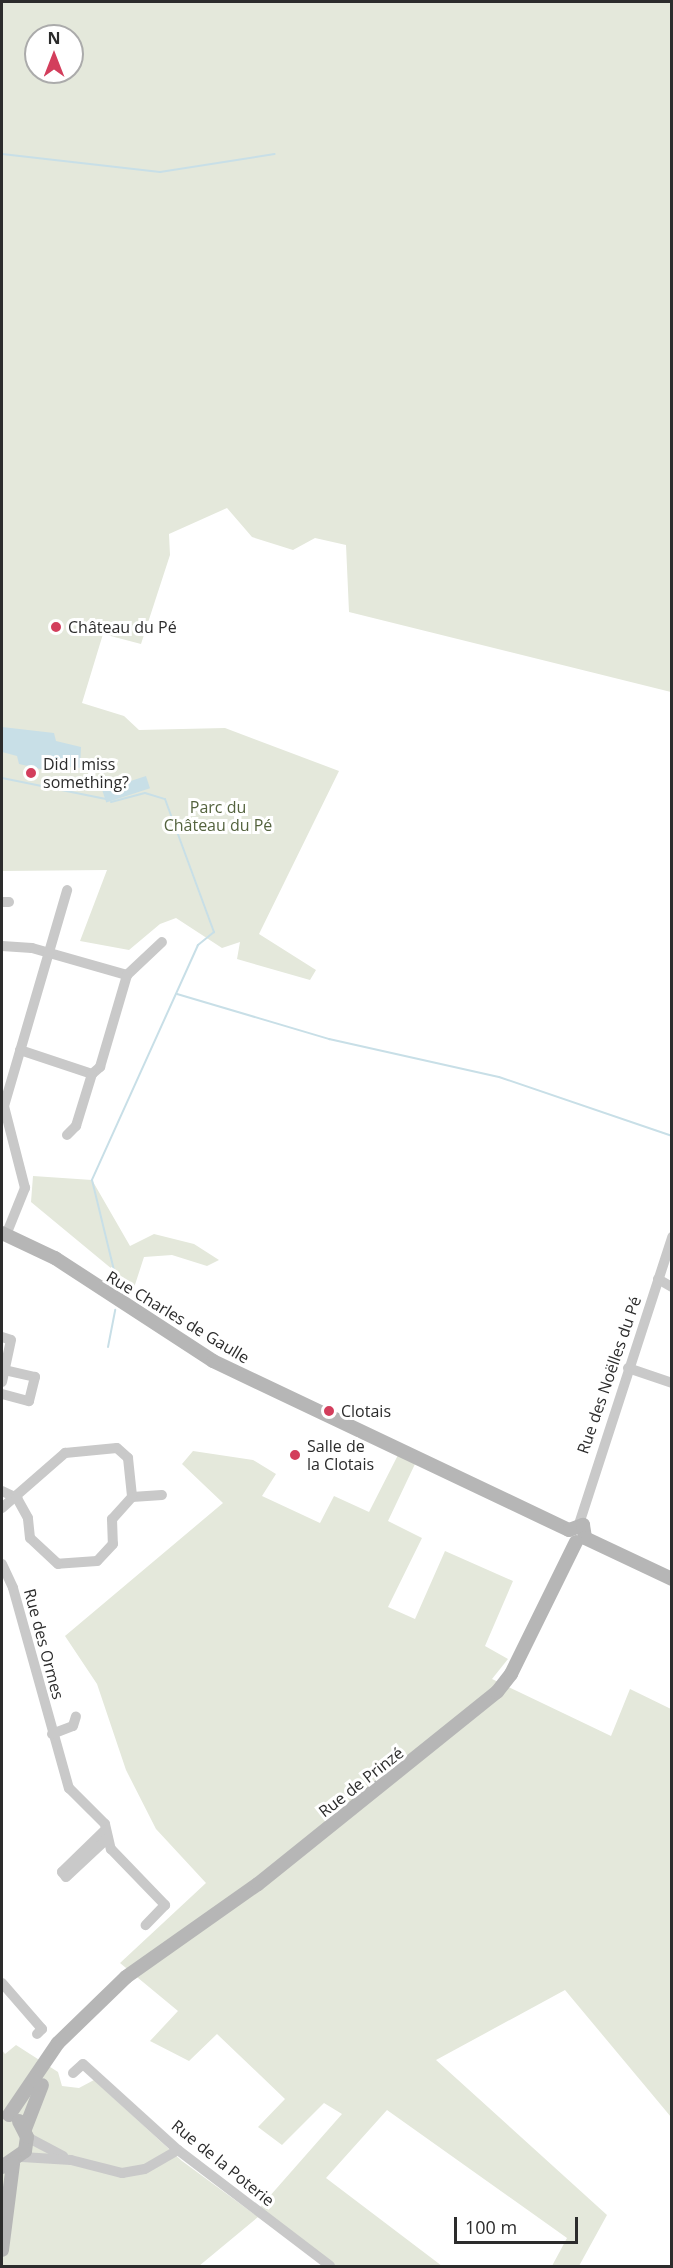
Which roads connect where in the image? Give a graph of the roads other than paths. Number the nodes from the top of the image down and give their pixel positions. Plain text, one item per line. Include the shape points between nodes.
1 (67, 890) dead end
2 (162, 942) dead end
3 (2, 946) edge
4 (49, 952) junction
5 (127, 975) junction
6 (20, 1050) junction
7 (92, 1074) junction
8 (67, 1135) dead end
9 (4, 1234) edge
10 (672, 1237) edge
11 (658, 1279) junction
12 (672, 1287) edge
13 (2, 1336) edge
14 (628, 1368) junction
15 (5, 1370) junction
16 (2, 1382) edge
17 (672, 1383) edge
18 (2, 1394) edge
19 (2, 1491) edge
20 (162, 1495) dead end
21 (132, 1497) junction
22 (17, 1498) junction
23 (2, 1508) edge
24 (577, 1533) junction
25 (2, 1564) edge
26 (672, 1579) edge
27 (76, 1716) dead end
28 (52, 1734) junction
29 (146, 1925) dead end
30 (2, 1983) edge
31 (106, 1996) junction
32 (37, 2034) dead end
33 (73, 2073) dead end
34 (5, 2114) edge
35 (26, 2133) junction
36 (178, 2150) junction
37 (71, 2160) junction
38 (12, 2163) edge
39 (3, 2204) edge
40 (2, 2250) edge
41 (330, 2266) edge

1 - 4 street
2 - 5 street
3 - 4 street
4 - 5 street
4 - 6 street
5 - 7 street via 100,1067
6 - 7 street
6 - 9 street via 4,1106 25,1188
7 - 8 street via 76,1126
9 - 24 street, Rue Charles de Gaulle via 39,1249 213,1361 326,1419
10 - 11 street, Rue des Noëlles du Pé
11 - 12 street
11 - 14 street, Rue des Noëlles du Pé
13 - 15 street via 11,1340
14 - 17 street
14 - 24 street, Rue des Noëlles du Pé
15 - 16 street
15 - 18 street via 35,1377 29,1401
19 - 22 street
20 - 21 street
21 - 22 street via 128,1458 117,1448 65,1453
21 - 22 street via 112,1519 113,1544 97,1561 58,1564 30,1538 28,1518
22 - 23 street
24 - 26 street, Rue Charles de Gaulle
24 - 31 street, Rue de Prinzé via 511,1674 497,1692 258,1884 146,1962
25 - 28 street, Rue des Ormes via 13,1588
27 - 28 street, Rue des Ormes via 73,1726
28 - 29 street, Rue des Ormes via 69,1788 106,1834 111,1849 165,1905
30 - 32 street via 42,2029
31 - 34 street, Rue de Prinzé via 58,2043
31 - 35 street, Rue de Prinzé via 50,2071
33 - 36 street, Rue de la Poterie via 83,2064
34 - 35 street
35 - 37 street
35 - 38 street, Rue de Prinzé
36 - 37 street via 133,2172
36 - 41 street, Rue de la Poterie
37 - 38 street
38 - 39 street, Rue de Prinzé
39 - 40 street, Rue de Prinzé

